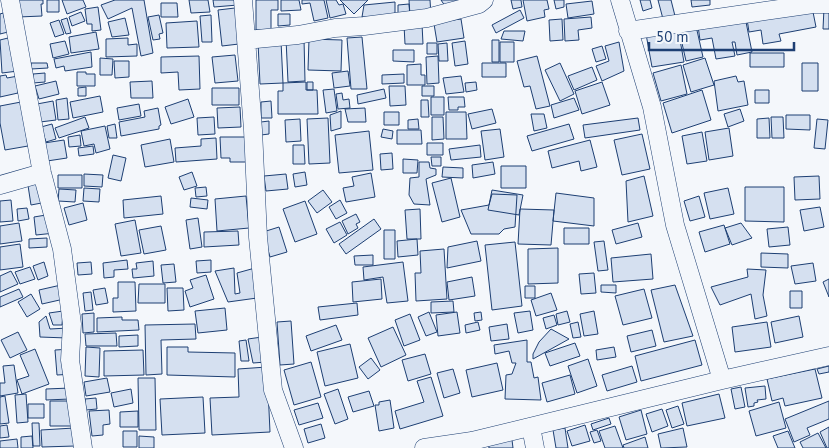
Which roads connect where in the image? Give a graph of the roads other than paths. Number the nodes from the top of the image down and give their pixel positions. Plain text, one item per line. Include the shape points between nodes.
1 (10, 0) edge
2 (243, 0) edge
3 (484, 0) edge
4 (620, 0) edge
5 (829, 4) edge
6 (628, 31) junction
7 (247, 40) junction
8 (42, 173) junction
9 (0, 185) edge
10 (829, 356) edge
11 (722, 380) junction
12 (531, 427) junction
13 (83, 448) edge
14 (294, 448) edge
15 (424, 448) edge
16 (535, 448) edge

1 - 8 street
2 - 7 street
3 - 7 street via 427,18
4 - 6 street
5 - 6 street
6 - 11 street via 652,107 674,225
7 - 14 street via 258,237 274,390
8 - 9 street
8 - 13 street via 62,249 72,324 70,360
10 - 11 street
11 - 12 street
12 - 15 street
12 - 16 street

